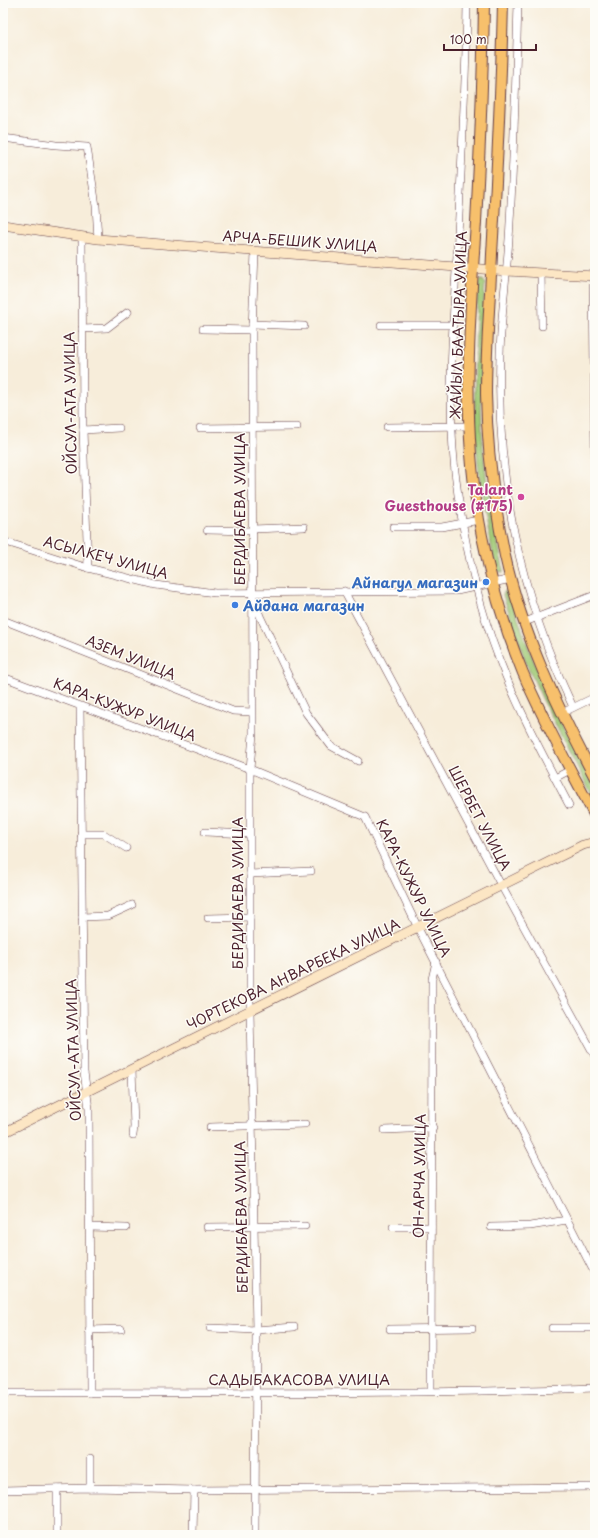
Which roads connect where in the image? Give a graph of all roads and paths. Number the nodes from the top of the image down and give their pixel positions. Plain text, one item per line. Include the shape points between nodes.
1 (467, 3) edge
2 (484, 3) edge
3 (503, 3) edge
4 (518, 3) edge
5 (3, 138) edge
6 (3, 224) edge
7 (82, 236) junction
8 (98, 239) junction
9 (255, 252) junction
10 (456, 266) junction
11 (473, 268) junction
12 (492, 269) junction
13 (507, 271) junction
14 (541, 273) junction
15 (594, 276) edge
16 (128, 312) dead end
17 (381, 325) dead end
18 (453, 325) junction
19 (304, 326) dead end
20 (542, 326) dead end
21 (252, 327) junction
22 (82, 328) junction
23 (203, 329) dead end
24 (594, 336) edge
25 (387, 426) dead end
26 (469, 426) junction
27 (252, 427) junction
28 (297, 427) dead end
29 (452, 427) junction
30 (119, 428) dead end
31 (200, 428) dead end
32 (83, 430) junction
33 (595, 441) edge
34 (595, 458) edge
35 (479, 520) junction
36 (463, 524) junction
37 (304, 527) dead end
38 (393, 527) dead end
39 (207, 530) dead end
40 (253, 530) junction
41 (3, 541) edge
42 (88, 568) junction
43 (511, 579) junction
44 (493, 583) junction
45 (477, 587) junction
46 (344, 591) junction
47 (251, 592) junction
48 (595, 595) edge
49 (537, 618) junction
50 (3, 620) edge
51 (525, 622) junction
52 (3, 677) edge
53 (595, 697) edge
54 (80, 707) junction
55 (573, 707) junction
56 (252, 712) junction
57 (562, 713) junction
58 (358, 761) dead end
59 (250, 769) junction
60 (570, 770) junction
61 (555, 778) junction
62 (595, 778) edge
63 (569, 804) dead end
64 (595, 816) edge
65 (205, 832) dead end
66 (81, 834) junction
67 (249, 834) junction
68 (595, 842) edge
69 (126, 848) dead end
70 (311, 871) dead end
71 (250, 874) junction
72 (501, 886) junction
73 (132, 905) dead end
74 (82, 917) junction
75 (250, 917) junction
76 (208, 918) dead end
77 (418, 928) junction
78 (436, 962) junction
79 (250, 1011) junction
80 (595, 1056) edge
81 (132, 1069) junction
82 (87, 1091) junction
83 (305, 1124) dead end
84 (252, 1125) junction
85 (210, 1127) dead end
86 (432, 1128) junction
87 (385, 1130) dead end
88 (3, 1133) edge
89 (133, 1135) dead end
90 (567, 1220) junction
91 (305, 1226) dead end
92 (90, 1227) junction
93 (207, 1227) dead end
94 (254, 1227) junction
95 (393, 1227) dead end
96 (431, 1227) junction
97 (491, 1227) dead end
98 (126, 1228) dead end
99 (595, 1274) edge
100 (210, 1328) dead end
101 (294, 1328) dead end
102 (431, 1328) junction
103 (472, 1328) dead end
104 (552, 1328) dead end
105 (595, 1328) edge
106 (121, 1329) dead end
107 (390, 1329) dead end
108 (89, 1330) junction
109 (256, 1330) junction
110 (595, 1388) edge
111 (431, 1391) junction
112 (90, 1392) junction
113 (3, 1393) edge
114 (256, 1393) junction
115 (90, 1459) dead end
116 (595, 1487) edge
117 (90, 1488) junction
118 (57, 1489) junction
119 (255, 1489) junction
120 (3, 1490) edge
121 (194, 1490) junction
122 (57, 1535) edge
123 (193, 1535) edge
124 (255, 1535) edge

1 - 10 street via 466,86
2 - 11 main road, ЖАЙЫЛ БААТЫРА УЛИЦА
3 - 12 main road
4 - 13 street
5 - 8 street via 87,147
6 - 7 street, АРЧА-БЕШИК УЛИЦА
7 - 8 street, АРЧА-БЕШИК УЛИЦА
7 - 22 street, ОЙСУЛ-АТА УЛИЦА
8 - 9 street, АРЧА-БЕШИК УЛИЦА
9 - 10 street, АРЧА-БЕШИК УЛИЦА
9 - 21 street, БЕРДИБАЕВА УЛИЦА
10 - 11 street, АРЧА-БЕШИК УЛИЦА
10 - 18 street
11 - 12 street, АРЧА-БЕШИК УЛИЦА
11 - 26 main road, ЖАЙЫЛ БААТЫРА УЛИЦА via 468,362
12 - 13 street, АРЧА-БЕШИК УЛИЦА
12 - 43 main road via 486,363 487,425 494,495
13 - 14 street, АРЧА-БЕШИК УЛИЦА
13 - 49 street via 500,356 502,452 516,546
14 - 15 street, АРЧА-БЕШИК УЛИЦА
14 - 20 street
15 - 24 street
16 - 22 street via 107,328
17 - 18 street
18 - 29 street
19 - 21 street
21 - 23 street
21 - 27 street, БЕРДИБАЕВА УЛИЦА
22 - 32 street, ОЙСУЛ-АТА УЛИЦА
24 - 33 street
25 - 29 street
26 - 29 street
26 - 35 main road, ЖАЙЫЛ БААТЫРА УЛИЦА
27 - 28 street
27 - 31 street
27 - 40 street, БЕРДИБАЕВА УЛИЦА
29 - 36 street
30 - 32 street
32 - 42 street, ОЙСУЛ-АТА УЛИЦА
33 - 34 street
35 - 36 street
35 - 44 main road, ЖАЙЫЛ БААТЫРА УЛИЦА
36 - 38 street
36 - 45 street
37 - 40 street
39 - 40 street
40 - 47 street, БЕРДИБАЕВА УЛИЦА
41 - 42 street, АСЫЛКЕЧ УЛИЦА
42 - 47 street, АСЫЛКЕЧ УЛИЦА via 156,586 215,592
43 - 44 street, АСЫЛКЕЧ УЛИЦА
43 - 51 main road
44 - 45 street, АСЫЛКЕЧ УЛИЦА
44 - 60 main road, ЖАЙЫЛ БААТЫРА УЛИЦА via 506,629 523,673
45 - 46 street, АСЫЛКЕЧ УЛИЦА via 457,591
45 - 61 street via 505,675
46 - 47 street, АСЫЛКЕЧ УЛИЦА
46 - 72 street, ШЕРБЕТ УЛИЦА
47 - 56 street, БЕРДИБАЕВА УЛИЦА
47 - 58 street via 306,714 331,746
48 - 49 street
49 - 51 street
49 - 55 street via 554,666
50 - 56 street, АЗЕМ УЛИЦА via 233,711
51 - 57 main road
52 - 54 street, КАРА-КУЖУР УЛИЦА
53 - 55 street
54 - 59 street, КАРА-КУЖУР УЛИЦА
54 - 66 street, ОЙСУЛ-АТА УЛИЦА
55 - 57 street
56 - 59 street, БЕРДИБАЕВА УЛИЦА
57 - 62 main road
59 - 67 street, БЕРДИБАЕВА УЛИЦА
59 - 77 street, КАРА-КУЖУР УЛИЦА via 365,817
60 - 61 street
60 - 64 main road, ЖАЙЫЛ БААТЫРА УЛИЦА
61 - 63 street
65 - 67 street
66 - 69 street via 104,834
66 - 74 street, ОЙСУЛ-АТА УЛИЦА
67 - 71 street, БЕРДИБАЕВА УЛИЦА
68 - 72 street, ЧОРТЕКОВА АНВАРБЕКА УЛИЦА via 583,845
70 - 71 street
71 - 75 street, БЕРДИБАЕВА УЛИЦА
72 - 77 street, ЧОРТЕКОВА АНВАРБЕКА УЛИЦА
72 - 80 street, ШЕРБЕТ УЛИЦА
73 - 74 street via 108,916
74 - 82 street, ОЙСУЛ-АТА УЛИЦА via 84,1072
75 - 76 street
75 - 79 street, БЕРДИБАЕВА УЛИЦА
77 - 78 street, КАРА-КУЖУР УЛИЦА
77 - 79 street, ЧОРТЕКОВА АНВАРБЕКА УЛИЦА
78 - 86 street, ОН-АРЧА УЛИЦА via 432,979
78 - 90 street, КАРА-КУЖУР УЛИЦА
79 - 81 street, ЧОРТЕКОВА АНВАРБЕКА УЛИЦА
79 - 84 street, БЕРДИБАЕВА УЛИЦА
81 - 82 street, ЧОРТЕКОВА АНВАРБЕКА УЛИЦА
81 - 89 street
82 - 88 street, ЧОРТЕКОВА АНВАРБЕКА УЛИЦА
82 - 92 street, ОЙСУЛ-АТА УЛИЦА
83 - 84 street
84 - 85 street
84 - 94 street, БЕРДИБАЕВА УЛИЦА
86 - 87 street
86 - 96 street, ОН-АРЧА УЛИЦА
90 - 97 street via 530,1226
90 - 99 street, КАРА-КУЖУР УЛИЦА
91 - 94 street
92 - 98 street
92 - 108 street, ОЙСУЛ-АТА УЛИЦА
93 - 94 street
94 - 109 street, БЕРДИБАЕВА УЛИЦА
95 - 96 street
96 - 102 street, ОН-АРЧА УЛИЦА
100 - 109 street
101 - 109 street
102 - 103 street
102 - 107 street
102 - 111 street, ОН-АРЧА УЛИЦА
104 - 105 street
106 - 108 street
108 - 112 street, ОЙСУЛ-АТА УЛИЦА
109 - 114 street, БЕРДИБАЕВА УЛИЦА
110 - 111 street, САДЫБАКАСОВА УЛИЦА
111 - 114 street, САДЫБАКАСОВА УЛИЦА
112 - 113 street, САДЫБАКАСОВА УЛИЦА
112 - 114 street, САДЫБАКАСОВА УЛИЦА
114 - 119 street, БЕРДИБАЕВА УЛИЦА
115 - 117 street
116 - 119 street
117 - 118 street
117 - 121 street
118 - 120 street
118 - 122 street
119 - 121 street
119 - 124 street, БЕРДИБАЕВА УЛИЦА
121 - 123 street

